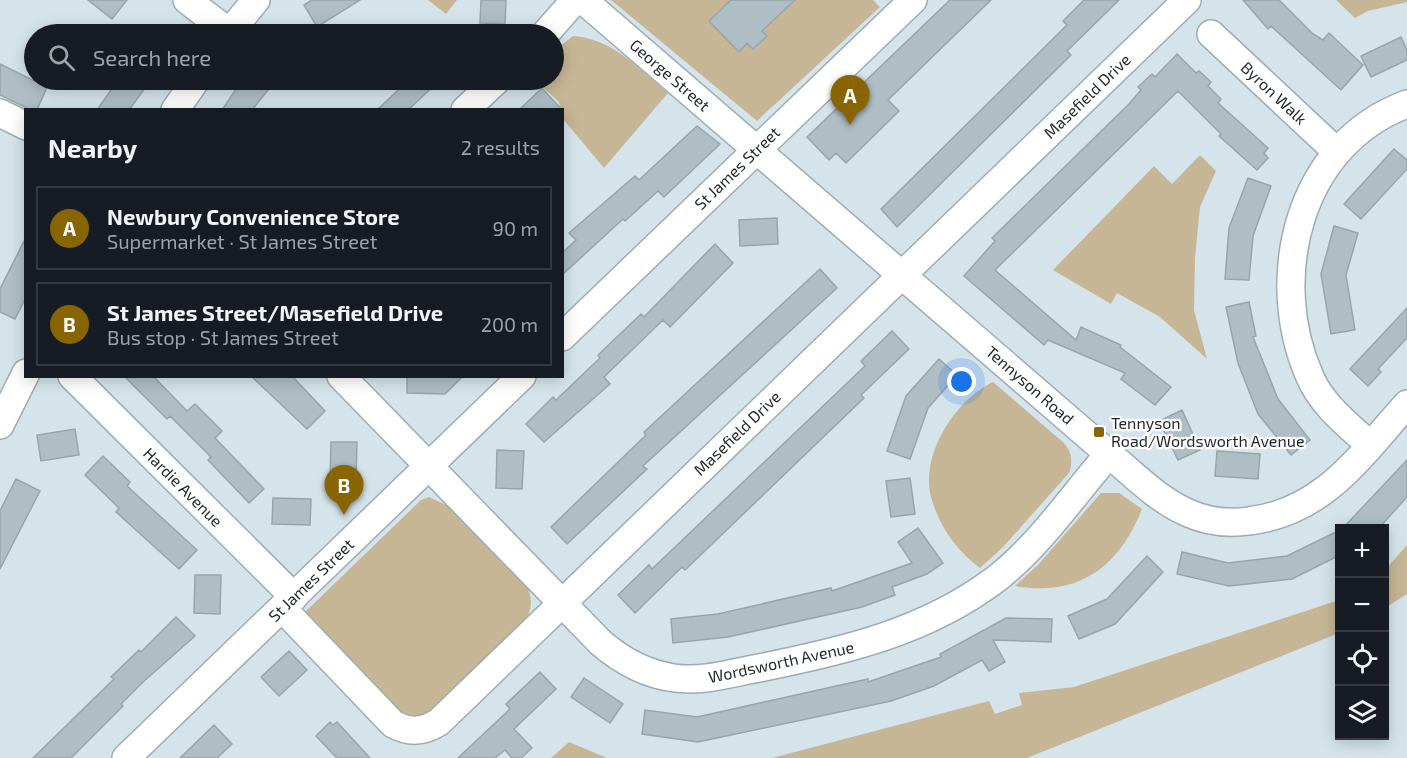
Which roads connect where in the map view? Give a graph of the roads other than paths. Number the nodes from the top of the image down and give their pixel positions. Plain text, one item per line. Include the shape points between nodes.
1 (188, 0) edge
2 (256, 0) edge
3 (575, 0) edge
4 (583, 0) edge
5 (913, 0) edge
6 (1187, 0) edge
7 (217, 24) edge
8 (237, 24) edge
9 (554, 24) edge
10 (1211, 34) dead end
11 (189, 90) edge
12 (486, 90) edge
13 (1407, 104) edge
14 (176, 108) edge
15 (467, 108) edge
16 (0, 113) edge
17 (24, 125) edge
18 (756, 150) junction
19 (1337, 152) junction
20 (903, 274) junction
21 (564, 335) edge
22 (24, 377) edge
23 (74, 378) edge
24 (343, 378) edge
25 (520, 378) edge
26 (1407, 404) edge
27 (0, 425) edge
28 (1370, 445) junction
29 (1109, 454) junction
30 (429, 466) junction
31 (288, 602) junction
32 (560, 603) junction
33 (126, 758) edge

1 - 7 street
2 - 8 street
3 - 9 street
4 - 18 street, George Street
5 - 18 street, St James Street
6 - 20 street, Masefield Drive
10 - 19 street, Byron Walk
11 - 14 street
12 - 15 street
13 - 19 street via 1364,128
16 - 17 street
18 - 20 street, Tennyson Road
18 - 21 street, St James Street
19 - 28 street via 1312,191 1297,228 1290,266 1291,308 1297,341 1311,379 1334,412
20 - 29 street, Tennyson Road
20 - 32 street, Masefield Drive
22 - 27 street
23 - 31 street, Hardie Avenue
24 - 30 street, Wordsworth Avenue
25 - 30 street, St James Street
26 - 28 street, Tennyson Road
28 - 29 street, Tennyson Road via 1339,479 1303,507 1284,515 1239,522 1186,512
29 - 32 street, Wordsworth Avenue via 1029,548 994,580 940,615 863,644 713,678 674,678 620,658
30 - 31 street, St James Street
30 - 32 street, Wordsworth Avenue
31 - 32 street, Masefield Drive via 384,717 410,731 430,728 439,722
31 - 33 street, St James Street

